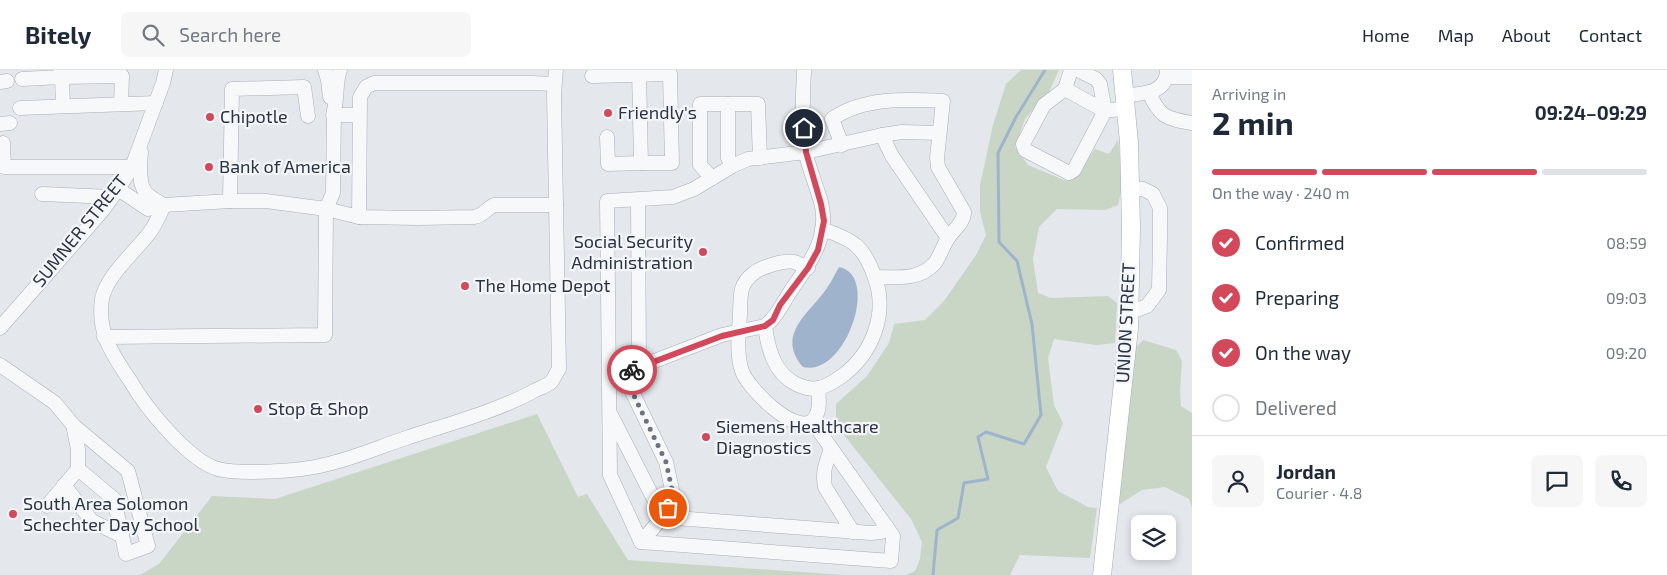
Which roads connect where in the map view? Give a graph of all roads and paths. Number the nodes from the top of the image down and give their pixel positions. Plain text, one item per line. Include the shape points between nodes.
1 (166, 70) edge
2 (325, 70) edge
3 (340, 70) edge
4 (556, 70) edge
5 (804, 70) edge
6 (1071, 70) edge
7 (1078, 70) edge
8 (1122, 70) edge
9 (104, 73) edge
10 (639, 73) edge
11 (61, 74) edge
12 (1167, 74) edge
13 (592, 76) dead end
14 (1192, 77) edge
15 (22, 79) dead end
16 (554, 84) junction
17 (1065, 90) junction
18 (1149, 92) junction
19 (1126, 102) junction
20 (156, 103) junction
21 (121, 104) junction
22 (728, 104) junction
23 (63, 106) junction
24 (20, 108) dead end
25 (1105, 111) junction
26 (333, 112) junction
27 (359, 115) junction
28 (1192, 115) edge
29 (308, 116) dead end
30 (1192, 123) edge
31 (939, 133) junction
32 (882, 135) junction
33 (607, 137) dead end
34 (142, 141) junction
35 (3, 143) dead end
36 (842, 145) junction
37 (806, 152) junction
38 (760, 158) junction
39 (641, 163) junction
40 (132, 166) junction
41 (732, 166) junction
42 (712, 178) junction
43 (1130, 189) junction
44 (115, 193) junction
45 (42, 194) dead end
46 (638, 200) junction
47 (230, 201) junction
48 (164, 205) junction
49 (556, 205) junction
50 (326, 209) junction
51 (359, 216) junction
52 (822, 230) junction
53 (948, 238) junction
54 (808, 268) junction
55 (875, 278) junction
56 (1129, 314) junction
57 (765, 326) junction
58 (0, 328) edge
59 (739, 331) junction
60 (104, 337) junction
61 (0, 365) edge
62 (639, 367) junction
63 (623, 373) junction
64 (609, 378) junction
65 (818, 388) junction
66 (610, 412) junction
67 (812, 421) junction
68 (73, 425) junction
69 (831, 449) junction
70 (78, 469) junction
71 (64, 485) junction
72 (47, 506) dead end
73 (662, 517) junction
74 (887, 527) junction
75 (853, 532) junction
76 (122, 536) junction
77 (641, 542) junction
78 (1102, 575) edge

1 - 20 street, SUMNER STREET
2 - 26 street
3 - 26 street
4 - 16 street
5 - 37 street
6 - 17 street
7 - 25 street via 1100,84
8 - 19 main road, UNION STREET
9 - 11 street
9 - 21 street via 122,76
10 - 13 street
10 - 39 street
10 - 39 street via 670,74 672,163
11 - 15 street
11 - 23 street
12 - 14 street
12 - 18 street via 1163,86
16 - 27 street via 374,83 366,87 360,97
16 - 49 street
17 - 25 street
17 - 25 street via 1044,105 1023,144 1025,150 1069,173 1074,170
18 - 19 street
18 - 28 street via 1164,110
18 - 30 street via 1158,111 1166,118
19 - 25 street
19 - 43 main road, UNION STREET
20 - 21 street
20 - 34 street, SUMNER STREET
21 - 23 street
22 - 38 street via 758,104
22 - 41 street via 728,158
22 - 42 street via 700,104 700,165
23 - 24 street
26 - 27 street
26 - 50 street via 334,193
27 - 51 street
29 - 47 street via 304,87 232,89
31 - 32 street
31 - 36 street via 943,101 910,99 877,103 832,119
31 - 53 street via 938,167 964,212 964,218
32 - 36 street
32 - 53 street via 892,156
33 - 39 street via 608,164
34 - 40 street, SUMNER STREET
34 - 48 street via 140,167 143,188
35 - 40 street via 4,167
36 - 37 street
37 - 38 street
37 - 52 street via 821,204
38 - 41 street
40 - 44 street, SUMNER STREET
41 - 42 street
42 - 46 street via 673,197
43 - 56 main road, UNION STREET
43 - 56 street via 1143,189 1153,194 1160,208 1160,237 1159,290 1147,306
44 - 45 street
44 - 48 street via 148,209
44 - 58 street, SUMNER STREET
46 - 62 street
46 - 64 street via 607,201
47 - 48 street
47 - 50 street via 266,201
48 - 60 street via 150,231 110,281 102,297
49 - 51 street via 494,205 482,216 474,217
49 - 60 street via 558,369 551,382 522,398 325,465 241,472 218,469 205,463 182,445 139,396
50 - 51 street
50 - 60 street via 325,335
52 - 54 street via 818,250
52 - 55 street via 844,236 854,243 868,261
53 - 55 street via 935,262 923,272 915,276
54 - 57 street via 780,305 773,320
54 - 59 street via 793,261 778,263 749,276 741,287
55 - 65 street via 880,310 871,341 858,363 834,382
56 - 78 main road, UNION STREET
57 - 59 street
57 - 65 street via 769,350 784,375 805,388
59 - 62 street
59 - 67 street via 742,371 749,384 765,402 783,415 798,422
61 - 68 street via 55,403
62 - 63 street
63 - 64 street
63 - 73 street via 666,462 674,499
64 - 66 street
65 - 67 street via 818,409
66 - 73 street
66 - 77 street via 610,474
67 - 69 street
68 - 70 street
68 - 76 street via 128,471 148,546 126,554
69 - 74 street
69 - 75 street via 824,466 824,487
70 - 71 street
70 - 76 street via 114,499
71 - 72 street
71 - 76 street via 92,521
73 - 75 street
73 - 77 street
74 - 75 street via 881,532
74 - 77 street via 893,536 891,561

